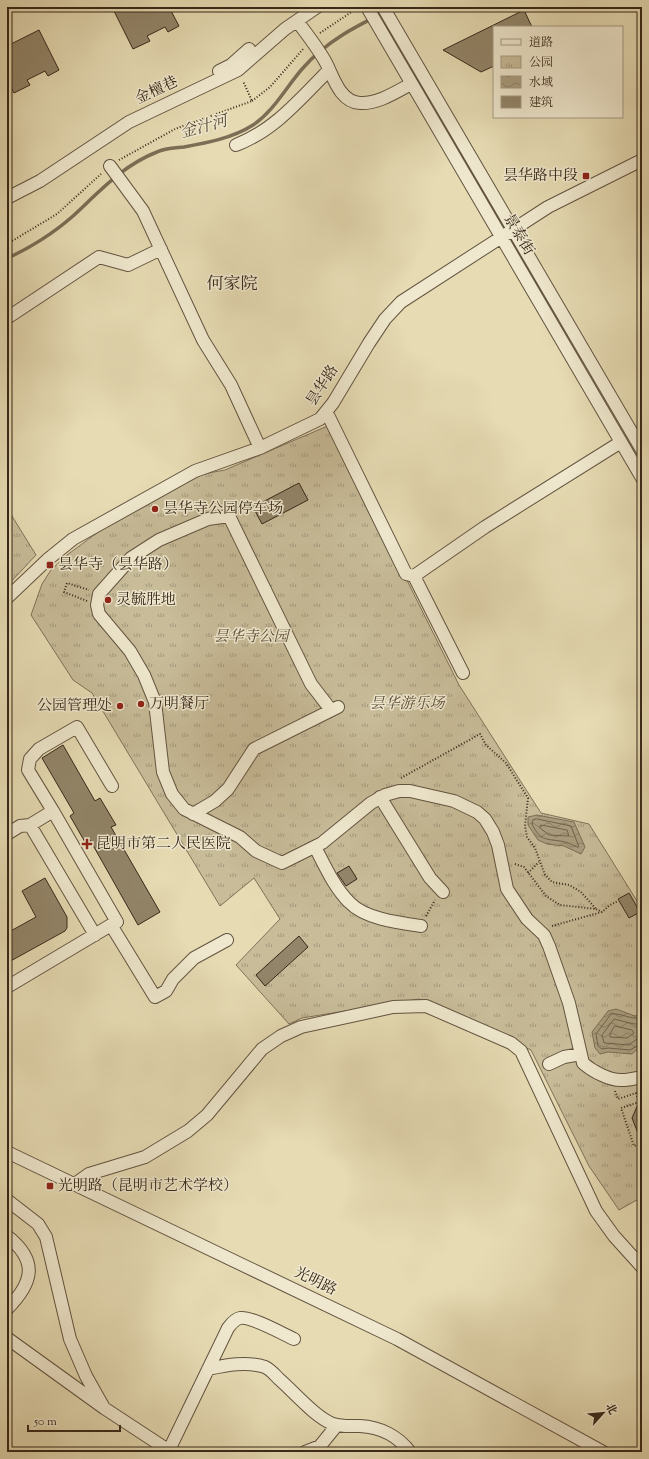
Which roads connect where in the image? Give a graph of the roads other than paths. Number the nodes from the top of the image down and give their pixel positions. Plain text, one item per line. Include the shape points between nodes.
1 (304, 7) edge
2 (317, 7) edge
3 (367, 7) edge
4 (383, 7) edge
5 (297, 21) junction
6 (327, 66) junction
7 (411, 84) junction
8 (236, 145) dead end
9 (642, 160) edge
10 (110, 166) road end
11 (7, 189) edge
12 (7, 198) edge
13 (513, 230) junction
14 (501, 237) junction
15 (161, 249) junction
16 (7, 318) edge
17 (327, 413) junction
18 (621, 442) junction
19 (260, 448) junction
20 (642, 450) edge
21 (642, 478) edge
22 (414, 576) junction
23 (7, 598) edge
24 (463, 673) dead end
25 (112, 786) dead end
26 (380, 797) junction
27 (53, 811) junction
28 (193, 814) junction
29 (30, 825) junction
30 (7, 834) edge
31 (314, 848) junction
32 (443, 892) road end
33 (111, 926) junction
34 (421, 926) road end
35 (95, 935) junction
36 (227, 940) dead end
37 (7, 987) edge
38 (581, 1054) junction
39 (549, 1064) dead end
40 (642, 1077) edge
41 (7, 1152) edge
42 (75, 1184) junction
43 (7, 1200) edge
44 (7, 1236) edge
45 (642, 1266) edge
46 (7, 1309) edge
47 (7, 1338) edge
48 (294, 1339) dead end
49 (208, 1369) junction
50 (104, 1408) junction
51 (337, 1425) junction
52 (170, 1451) edge
53 (305, 1452) edge
54 (410, 1452) edge
55 (603, 1452) edge

1 - 11 street, 金檀巷 via 284,20 231,65 129,113 36,175
2 - 5 street, 金檀巷
3 - 7 street, 景泰街
4 - 13 street, 景泰街
5 - 6 street
5 - 12 street, 金檀巷 via 238,70 129,122 40,181
6 - 7 street via 333,81 345,97 359,103 377,101
6 - 8 street via 271,127 255,138
7 - 14 street, 景泰街
9 - 13 street, 昙华路 via 548,207
10 - 15 street via 143,210
13 - 14 street, 昙华路
13 - 20 street, 景泰街
14 - 17 street, 昙华路 via 401,302 385,319
14 - 18 street, 景泰街
15 - 16 street via 128,265 99,257
15 - 19 street via 203,340 231,385
17 - 19 street, 昙华路 via 311,424
17 - 22 street via 406,574
18 - 21 street, 景泰街
18 - 22 street via 486,527
19 - 23 street, 昙华路 via 195,471 73,539
22 - 24 street
25 - 27 street via 78,727 39,749 30,759 28,770
26 - 31 street
26 - 32 street via 430,878
26 - 38 street via 399,791 410,791 454,801 477,812 485,819 493,832 507,889 526,919 546,940 569,1003
27 - 29 street
27 - 33 street via 117,922
28 - 28 street via 184,809 172,794 163,772 155,702 144,675 130,651 98,614 98,600 132,558 159,540 208,519 229,516 311,684 334,709 254,749 228,790
28 - 31 street via 240,837 256,850 282,863
29 - 30 street via 20,826
29 - 35 street
31 - 34 street via 350,904 383,919
33 - 35 street
33 - 36 street via 155,997 166,991 173,979 194,958
35 - 37 street
38 - 39 street via 564,1057
38 - 40 street via 583,1063 589,1068 611,1078 622,1080
41 - 42 street, 光明路
42 - 45 street via 89,1174 145,1156 188,1131 207,1115 262,1049 281,1036 319,1022 393,1007 426,1006 511,1043 521,1050 596,1211 614,1236
42 - 55 street, 光明路 via 397,1339
43 - 50 street via 38,1224 46,1237 70,1339 86,1376
44 - 46 street via 16,1243 26,1258 29,1269 28,1283 21,1295
47 - 50 street
48 - 49 street via 249,1319 241,1318 228,1328
49 - 51 street via 248,1363 267,1368 319,1415
49 - 52 street
50 - 52 street
51 - 53 street via 320,1446
51 - 54 street via 379,1429 394,1436

